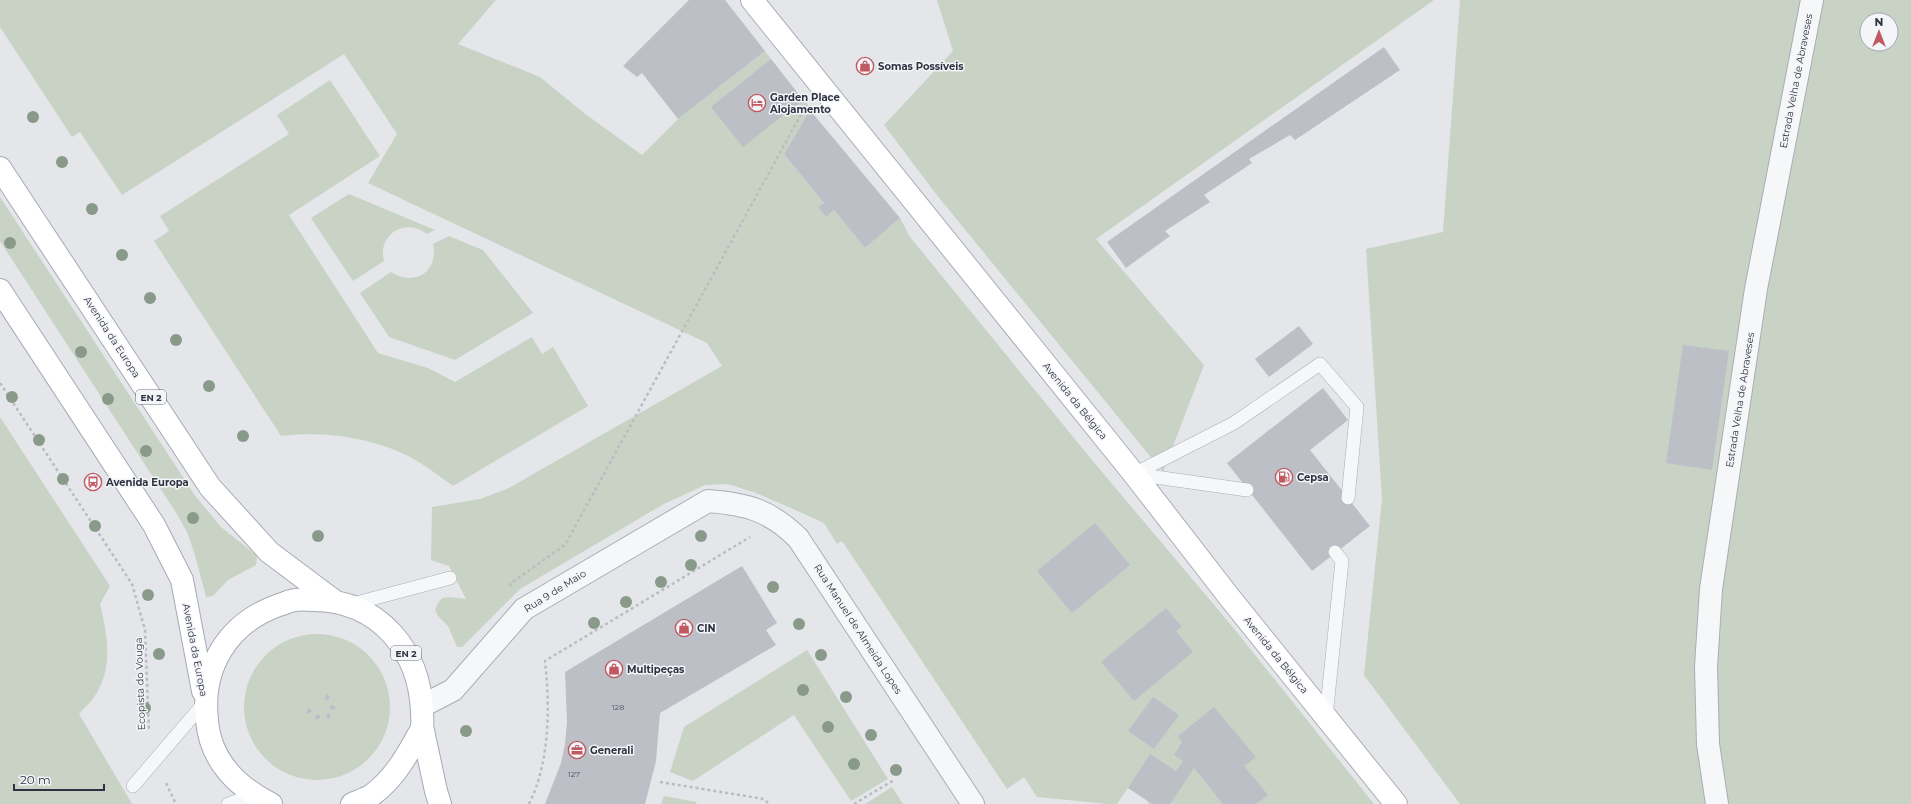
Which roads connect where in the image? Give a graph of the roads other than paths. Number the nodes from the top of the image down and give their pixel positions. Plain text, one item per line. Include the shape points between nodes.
1 (752, 0) edge
2 (1812, 0) edge
3 (0, 168) edge
4 (0, 290) edge
5 (1134, 474) junction
6 (1247, 490) dead end
7 (1348, 498) dead end
8 (708, 501) joint
9 (1340, 553) dead end
10 (450, 578) dead end
11 (341, 603) junction
12 (205, 702) junction
13 (422, 716) junction
14 (1326, 718) junction
15 (133, 786) dead end
16 (262, 800) edge
17 (228, 804) edge
18 (352, 804) edge
19 (440, 804) edge
20 (973, 804) edge
21 (1396, 804) edge
22 (1717, 804) edge

1 - 5 main road, Avenida da Bélgica
2 - 22 street, Estrada Velha de Abraveses via 1756,289 1711,589 1706,667 1708,744
3 - 11 main road, Avenida da Europa / EN 2 via 210,487 269,552
4 - 12 main road, Avenida da Europa / EN 2 via 154,525 182,580
5 - 6 lane
5 - 7 lane via 1234,423 1320,364 1357,407
5 - 14 main road, Avenida da Bélgica
8 - 13 street, Rua 9 de Maio via 524,609 453,690
8 - 20 street, Rua Manuel de Almeida Lopes via 741,504 765,513 798,538
9 - 14 lane
10 - 11 lane
11 - 12 main road, EN 2 via 296,600 261,612 232,634 212,666
11 - 13 main road, EN 2 via 368,614 398,640 416,676
12 - 15 lane
12 - 16 main road, EN 2 via 207,729 216,755 232,777
13 - 18 main road via 395,775 371,796
13 - 19 main road, EN 2
14 - 21 main road, Avenida da Bélgica
16 - 17 lane

